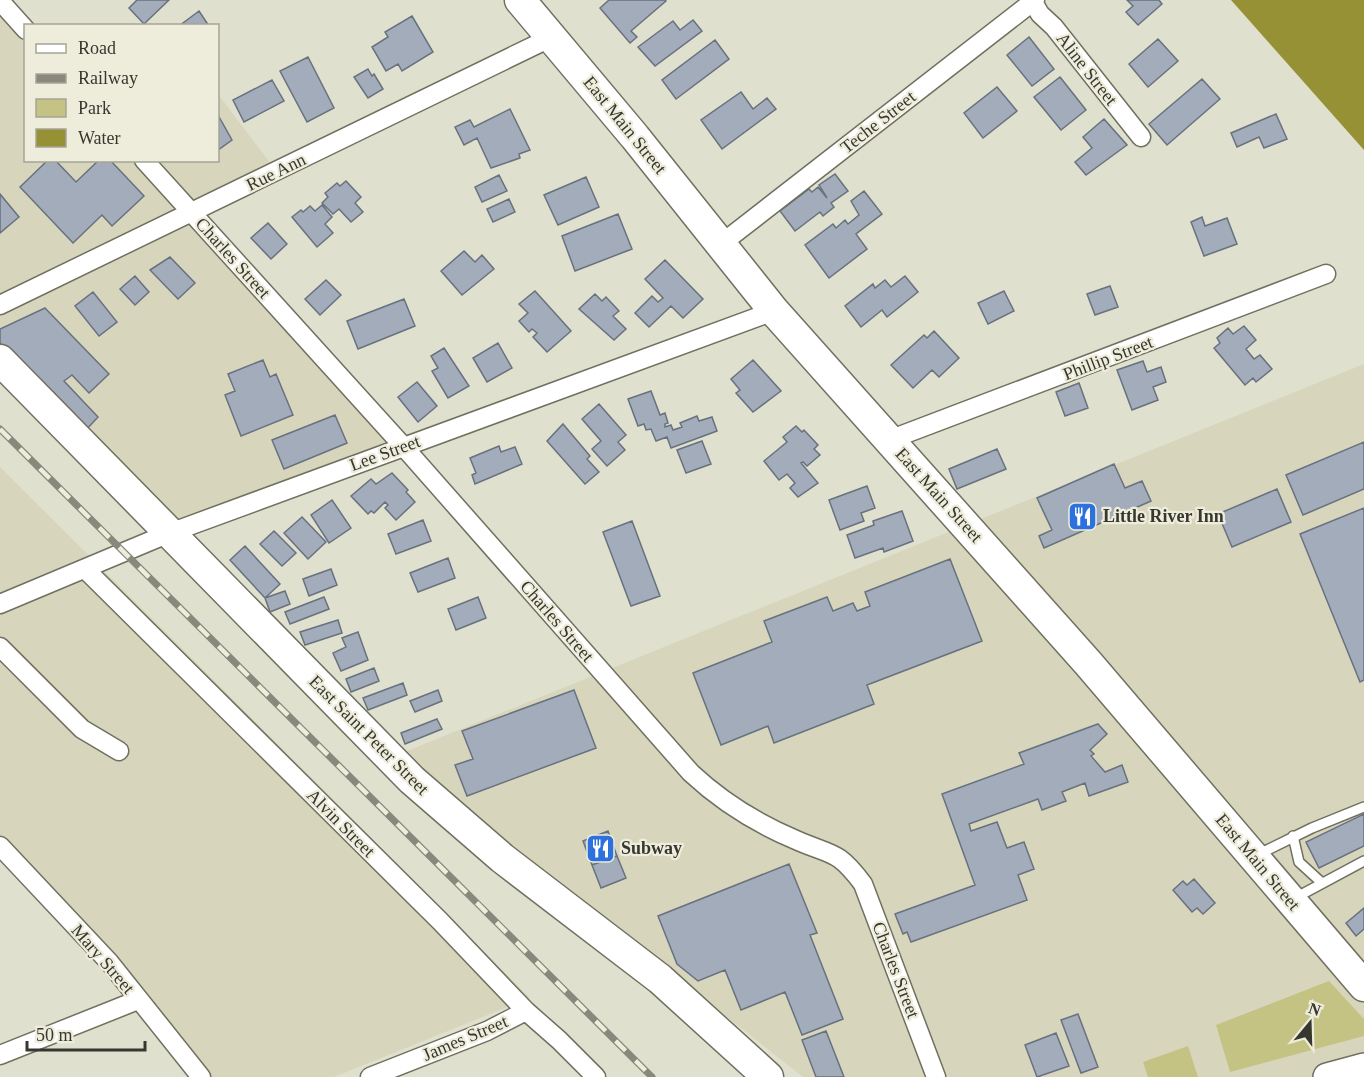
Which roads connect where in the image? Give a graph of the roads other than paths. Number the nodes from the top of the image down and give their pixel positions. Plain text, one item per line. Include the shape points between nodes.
1 (520, 0) edge
2 (1034, 1) edge
3 (0, 2) edge
4 (24, 28) edge
5 (552, 37) junction
6 (1141, 137) dead end
7 (146, 162) edge
8 (192, 213) junction
9 (721, 244) junction
10 (1326, 274) dead end
11 (0, 305) edge
12 (774, 310) junction
13 (0, 360) edge
14 (889, 440) junction
15 (403, 446) junction
16 (167, 534) junction
17 (85, 569) junction
18 (0, 604) edge
19 (0, 647) edge
20 (119, 751) dead end
21 (1364, 807) edge
22 (1293, 836) junction
23 (0, 846) edge
24 (1254, 857) junction
25 (1364, 861) edge
26 (1322, 883) junction
27 (1290, 900) junction
28 (1364, 985) edge
29 (138, 1000) junction
30 (526, 1011) junction
31 (0, 1055) edge
32 (1364, 1066) edge
33 (201, 1077) edge
34 (369, 1077) edge
35 (596, 1077) edge
36 (768, 1077) edge
37 (936, 1077) edge
38 (1327, 1077) edge

1 - 5 main road, East Main Street
2 - 6 street, Aline Street
2 - 9 street, Teche Street
3 - 4 street
5 - 8 street, Rue Ann
5 - 9 main road, East Main Street
7 - 8 street, Charles Street
8 - 11 street, Rue Ann
8 - 15 street, Charles Street
9 - 12 main road, East Main Street
10 - 14 street, Phillip Street
12 - 14 main road, East Main Street
12 - 15 street, Lee Street
13 - 16 main road, East Saint Peter Street
14 - 24 main road, East Main Street
15 - 16 street, Lee Street
15 - 37 street, Charles Street via 691,773 721,800 796,840 835,854 851,867 863,884
16 - 17 street, Lee Street
16 - 36 main road, East Saint Peter Street via 412,780 502,858 660,979
17 - 18 street, Lee Street
17 - 30 street, Alvin Street
19 - 20 street via 82,729
21 - 22 lane
22 - 24 lane
22 - 26 lane via 1299,862
23 - 29 street, Mary Street via 110,963
24 - 27 main road, East Main Street
25 - 26 lane
26 - 27 lane
27 - 28 main road, East Main Street
29 - 31 street
29 - 33 street, Mary Street
30 - 34 street, James Street via 487,1031
30 - 35 street, Alvin Street
32 - 38 main road

